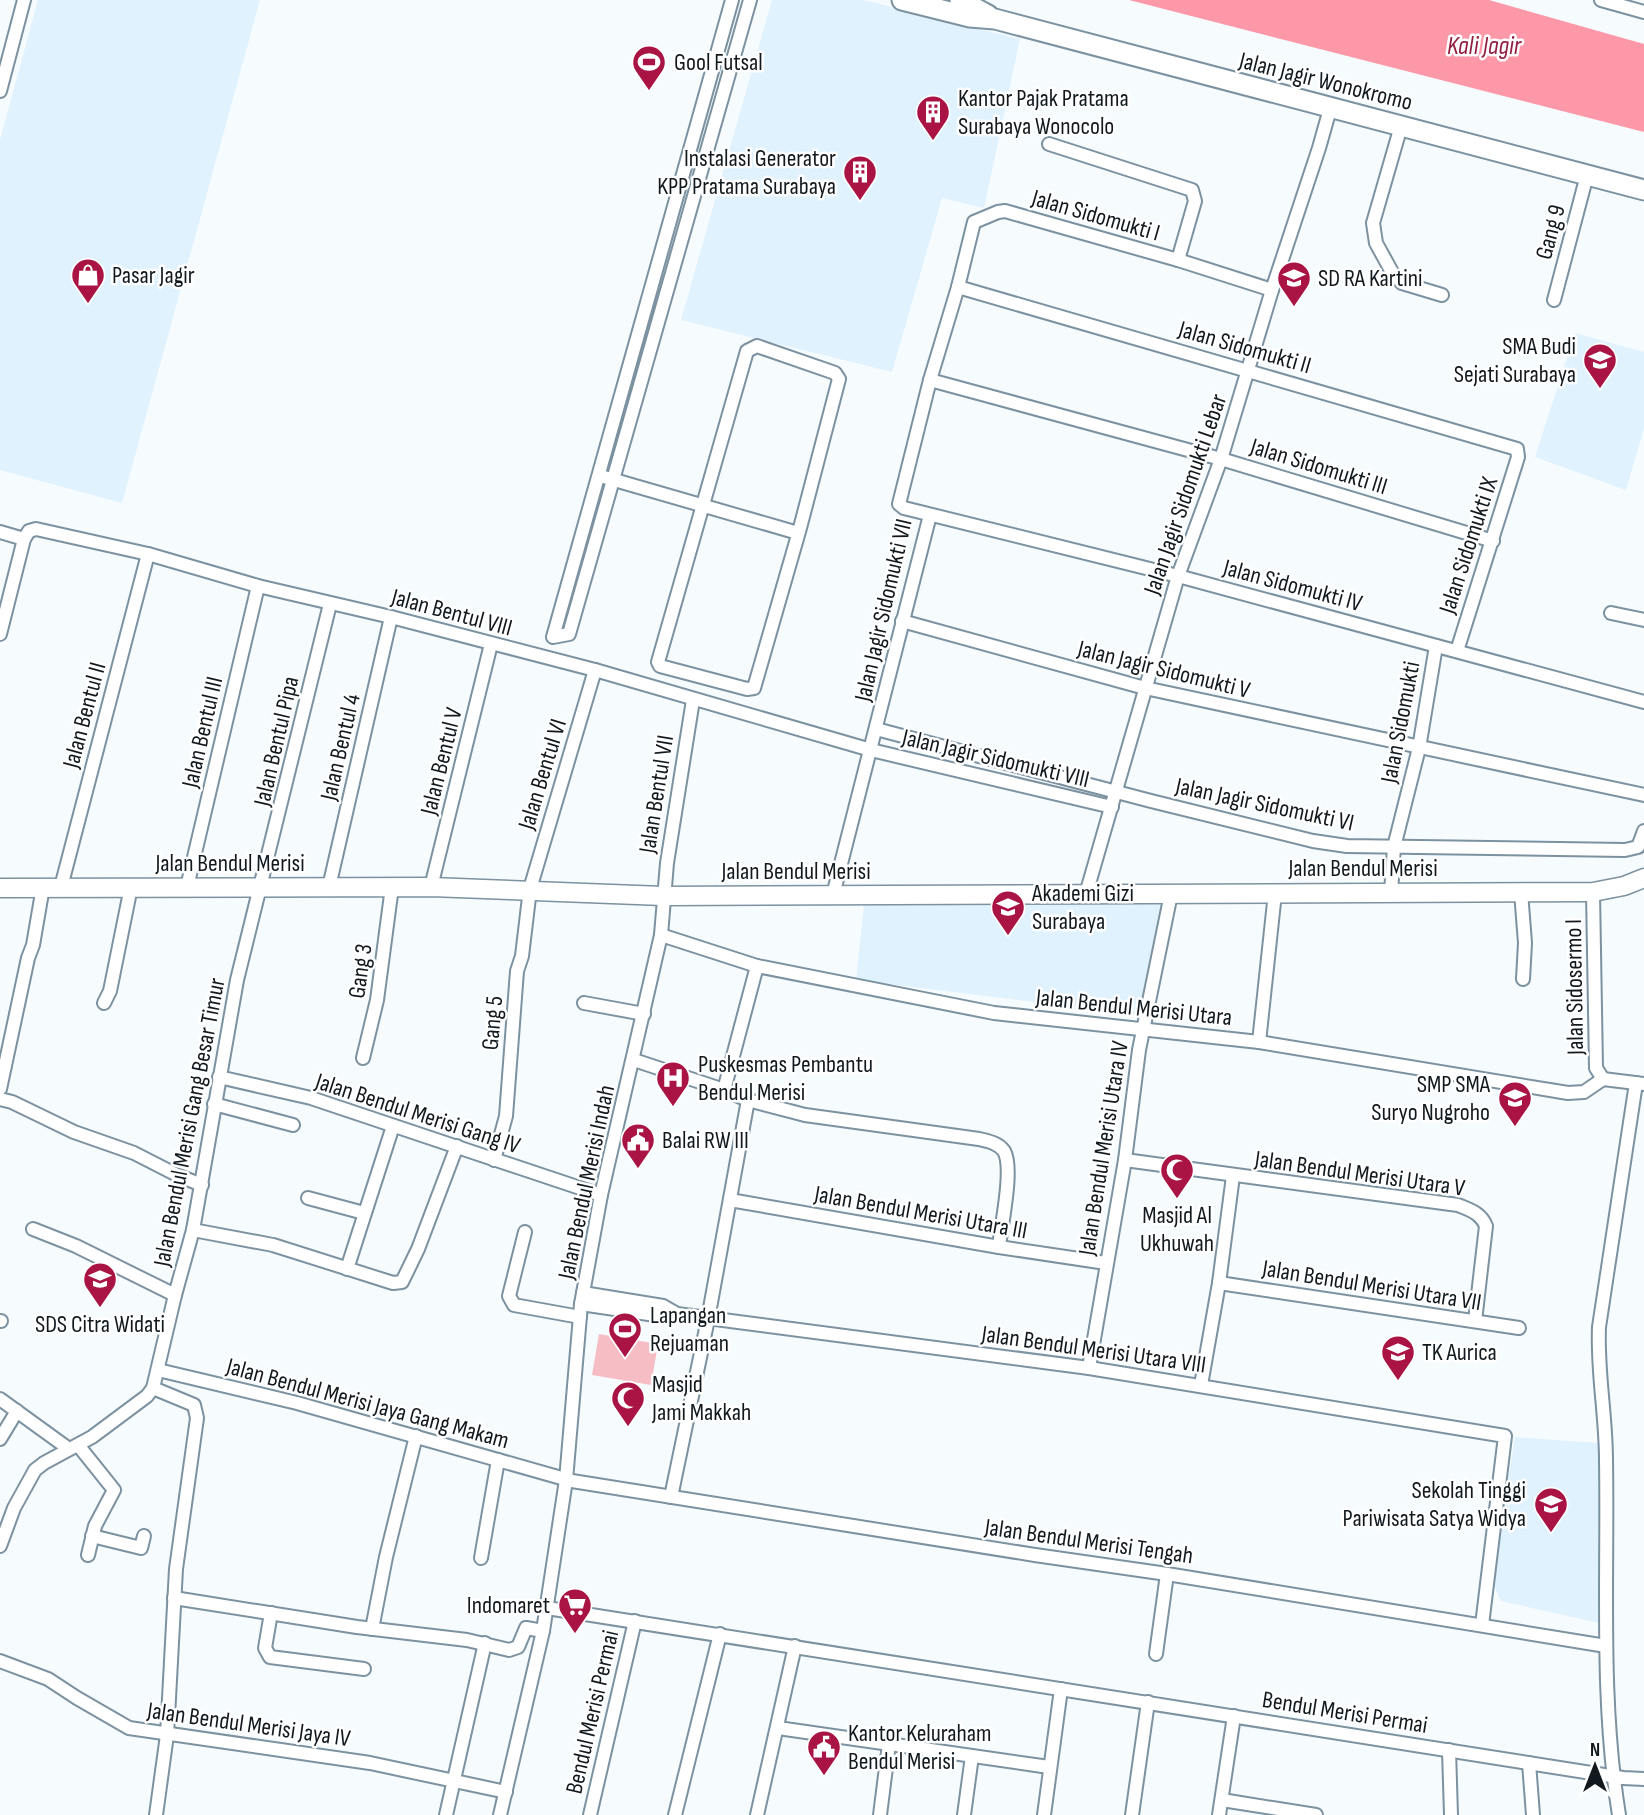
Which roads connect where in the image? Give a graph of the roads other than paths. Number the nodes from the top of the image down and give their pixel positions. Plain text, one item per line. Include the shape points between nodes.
1 (24, 0) edge
2 (732, 0) edge
3 (750, 0) edge
4 (902, 0) edge
5 (960, 0) edge
6 (1601, 0) edge
7 (1625, 3) edge
8 (1644, 12) edge
9 (995, 19) junction
10 (0, 91) edge
11 (1330, 109) junction
12 (1401, 126) junction
13 (1049, 145) dead end
14 (1587, 175) junction
15 (1644, 190) edge
16 (1002, 211) joint
17 (1178, 260) junction
18 (958, 287) junction
19 (1272, 290) junction
20 (1442, 295) dead end
21 (1554, 300) dead end
22 (1248, 370) junction
23 (930, 380) junction
24 (1519, 453) joint
25 (1221, 459) junction
26 (605, 478) junction
27 (704, 507) junction
28 (930, 515) junction
29 (0, 532) edge
30 (799, 533) junction
31 (24, 539) junction
32 (1493, 541) junction
33 (148, 554) junction
34 (1178, 576) junction
35 (258, 586) junction
36 (330, 604) junction
37 (1611, 613) dead end
38 (391, 617) junction
39 (1644, 620) edge
40 (902, 621) junction
41 (0, 634) edge
42 (491, 644) junction
43 (1436, 646) junction
44 (1457, 650) junction
45 (595, 670) junction
46 (1145, 688) junction
47 (693, 700) junction
48 (1644, 702) edge
49 (873, 741) junction
50 (1419, 748) junction
51 (1644, 795) edge
52 (1114, 799) junction
53 (1644, 831) edge
54 (1393, 854) junction
55 (1644, 878) edge
56 (52, 887) junction
57 (131, 887) junction
58 (187, 887) junction
59 (262, 887) junction
60 (329, 887) junction
61 (392, 887) junction
62 (431, 887) junction
63 (0, 888) edge
64 (530, 889) junction
65 (1521, 892) junction
66 (1593, 892) junction
67 (1275, 893) junction
68 (1391, 893) junction
69 (1086, 894) junction
70 (1171, 894) junction
71 (663, 895) junction
72 (833, 895) junction
73 (661, 935) junction
74 (757, 966) junction
75 (1523, 979) dead end
76 (104, 1003) dead end
77 (583, 1003) dead end
78 (644, 1014) junction
79 (1144, 1029) junction
80 (1259, 1042) junction
81 (363, 1058) dead end
82 (634, 1060) junction
83 (219, 1076) junction
84 (1603, 1079) junction
85 (1640, 1083) edge
86 (0, 1089) edge
87 (724, 1090) junction
88 (0, 1099) edge
89 (748, 1100) junction
90 (214, 1104) junction
91 (293, 1125) dead end
92 (393, 1126) junction
93 (457, 1146) junction
94 (494, 1160) junction
95 (1125, 1160) junction
96 (1233, 1176) junction
97 (202, 1185) junction
98 (601, 1195) junction
99 (308, 1198) dead end
100 (730, 1200) junction
101 (364, 1213) junction
102 (33, 1229) dead end
103 (194, 1230) junction
104 (525, 1232) dead end
105 (999, 1247) junction
106 (1106, 1263) junction
107 (347, 1269) junction
108 (1219, 1283) junction
109 (175, 1295) junction
110 (581, 1305) junction
111 (708, 1319) junction
112 (1475, 1321) junction
113 (1519, 1328) dead end
114 (1089, 1368) junction
115 (158, 1370) junction
116 (1201, 1385) junction
117 (153, 1388) junction
118 (0, 1399) edge
119 (17, 1411) junction
120 (416, 1436) junction
121 (0, 1439) edge
122 (74, 1447) junction
123 (498, 1460) junction
124 (566, 1480) junction
125 (671, 1497) junction
126 (92, 1536) junction
127 (0, 1546) edge
128 (88, 1555) dead end
129 (481, 1559) dead end
130 (139, 1562) dead end
131 (1167, 1574) junction
132 (174, 1598) junction
133 (547, 1608) junction
134 (271, 1613) junction
135 (635, 1621) junction
136 (1482, 1625) junction
137 (372, 1629) junction
138 (543, 1631) junction
139 (720, 1634) junction
140 (485, 1643) junction
141 (795, 1646) junction
142 (1606, 1646) junction
143 (1156, 1654) dead end
144 (0, 1661) edge
145 (364, 1669) dead end
146 (1061, 1689) junction
147 (1148, 1702) junction
148 (1234, 1716) junction
149 (778, 1728) junction
150 (167, 1735) junction
151 (889, 1744) junction
152 (1449, 1750) junction
153 (972, 1756) junction
154 (1529, 1763) junction
155 (1049, 1767) junction
156 (1630, 1778) edge
157 (454, 1779) junction
158 (506, 1792) junction
159 (1222, 1800) junction
160 (1301, 1814) edge
161 (156, 1815) edge
162 (446, 1815) edge
163 (500, 1815) edge
164 (590, 1815) edge
165 (675, 1815) edge
166 (757, 1815) edge
167 (880, 1815) edge
168 (964, 1815) edge
169 (1044, 1815) edge
170 (1132, 1815) edge
171 (1219, 1815) edge
172 (1316, 1815) edge
173 (1451, 1815) edge
174 (1533, 1815) edge
175 (1619, 1815) edge

1 - 10 street
2 - 26 street
3 - 26 street
4 - 9 main road, Jalan Jagir Wonokromo
5 - 9 main road, Jalan Jagir Wonokromo
6 - 7 street
7 - 8 street
9 - 11 main road, Jalan Jagir Wonokromo
11 - 12 main road, Jalan Jagir Wonokromo
11 - 19 street, Jalan Jagir Sidomukti Lebar
12 - 14 main road, Jalan Jagir Wonokromo
12 - 20 street via 1373,223 1376,243 1402,283
13 - 17 street, Jalan Sidomukti I via 1192,190 1195,201
14 - 15 main road, Jalan Jagir Wonokromo
14 - 21 street, Gang 9
16 - 17 street, Jalan Sidomukti I
16 - 18 street, Jalan Jagir Sidomukti VII via 972,223
17 - 19 street, Jalan Sidomukti I
18 - 22 street, Jalan Sidomukti II
18 - 23 street, Jalan Jagir Sidomukti VII
19 - 22 street, Jalan Jagir Sidomukti Lebar
22 - 24 street, Jalan Sidomukti II
22 - 25 street, Jalan Jagir Sidomukti Lebar
23 - 25 street, Jalan Sidomukti III
23 - 28 street, Jalan Jagir Sidomukti VII via 899,500 904,508
24 - 32 street, Jalan Sidomukti IX
25 - 32 street, Jalan Sidomukti III
25 - 34 street, Jalan Jagir Sidomukti Lebar
26 - 26 street via 569,634 553,636
26 - 27 street
27 - 30 street
27 - 30 street via 747,351 757,346 835,373 839,379
27 - 30 street via 660,666 754,688
28 - 34 street, Jalan Sidomukti IV
28 - 40 street, Jalan Jagir Sidomukti VII
29 - 31 street
31 - 33 street, Jalan Bentul VIII via 36,529
31 - 41 street
32 - 44 street, Jalan Sidomukti IX
33 - 35 street, Jalan Bentul VIII
33 - 56 street, Jalan Bentul II
34 - 43 street, Jalan Sidomukti IV
34 - 46 street, Jalan Jagir Sidomukti Lebar
35 - 36 street, Jalan Bentul VIII
35 - 58 street, Jalan Bentul III
36 - 38 street, Jalan Bentul VIII
36 - 59 street, Jalan Bentul Pipa
37 - 39 street
38 - 42 street, Jalan Bentul VIII
38 - 60 street, Jalan Bentul 4
40 - 46 street, Jalan Jagir Sidomukti V
40 - 49 street, Jalan Jagir Sidomukti VII
42 - 45 street, Jalan Bentul VIII
42 - 62 street, Jalan Bentul V
43 - 44 street, Jalan Sidomukti IV
43 - 50 street, Jalan Sidomukti
44 - 48 street, Jalan Sidomukti IV
45 - 47 street, Jalan Bentul VIII
45 - 64 street, Jalan Bentul VI
46 - 50 street, Jalan Jagir Sidomukti V
46 - 52 street, Jalan Jagir Sidomukti Lebar
47 - 49 street, Jalan Bentul VIII
47 - 71 street, Jalan Bentul VII
49 - 52 street, Jalan Jagir Sidomukti VIII
49 - 52 street, Jalan Jagir Sidomukti VI
49 - 72 street, Jalan Jagir Sidomukti VII
50 - 51 street, Jalan Jagir Sidomukti V
50 - 54 street, Jalan Sidomukti
52 - 54 street, Jalan Jagir Sidomukti VI
52 - 69 street, Jalan Jagir Sidomukti Lebar
53 - 54 street, Jalan Jagir Sidomukti VI via 1638,847 1625,850
54 - 68 street, Jalan Sidomukti
55 - 66 street, Jalan Bendul Merisi
56 - 57 street, Jalan Bendul Merisi
56 - 63 street, Jalan Bendul Merisi
56 - 86 street, Jalan Bentul II via 27,958
57 - 58 street, Jalan Bendul Merisi
57 - 76 street
58 - 59 street, Jalan Bendul Merisi
59 - 60 street, Jalan Bendul Merisi
59 - 83 street, Jalan Bendul Merisi Gang Besar Timur via 237,980
60 - 61 street, Jalan Bendul Merisi
61 - 62 street, Jalan Bendul Merisi
61 - 81 street, Gang 3 via 377,1000
62 - 64 street, Jalan Bendul Merisi
64 - 71 street, Jalan Bendul Merisi
64 - 94 street, Gang 5 via 517,971 506,1116
65 - 66 street, Jalan Bendul Merisi
65 - 68 street, Jalan Bendul Merisi
65 - 75 street
66 - 84 street, Jalan Sidosermo I via 1595,1057
67 - 68 street, Jalan Bendul Merisi
67 - 70 street, Jalan Bendul Merisi
67 - 80 street
69 - 70 street, Jalan Bendul Merisi
69 - 72 street, Jalan Bendul Merisi
70 - 79 street, Jalan Bendul Merisi Utara IV
71 - 72 street, Jalan Bendul Merisi
71 - 73 street, Jalan Bendul Merisi Indah
73 - 74 street, Jalan Bendul Merisi Utara
73 - 78 street, Jalan Bendul Merisi Indah
74 - 79 street, Jalan Bendul Merisi Utara via 994,1013
74 - 87 street
77 - 78 street
78 - 82 street, Jalan Bendul Merisi Indah
79 - 80 street, Jalan Bendul Merisi Utara
79 - 95 street, Jalan Bendul Merisi Utara IV
80 - 84 street, Jalan Bendul Merisi Utara via 1568,1093 1584,1092
82 - 87 street
82 - 98 street, Jalan Bendul Merisi Indah
83 - 90 street, Jalan Bendul Merisi Gang Besar Timur
83 - 92 street, Jalan Bendul Merisi Gang IV via 311,1098
84 - 85 street, Jalan Sidosermo I
85 - 142 street via 1599,1327 1606,1458
87 - 89 street
88 - 97 street
89 - 100 street
89 - 105 street via 805,1115 997,1145 1007,1159 1008,1173
90 - 91 street
90 - 97 street, Jalan Bendul Merisi Gang Besar Timur
92 - 93 street, Jalan Bendul Merisi Gang IV
92 - 101 street
93 - 94 street, Jalan Bendul Merisi Gang IV
93 - 107 street via 402,1282
94 - 98 street, Jalan Bendul Merisi Gang IV
95 - 96 street, Jalan Bendul Merisi Utara V
95 - 106 street, Jalan Bendul Merisi Utara IV
96 - 108 street
96 - 112 street, Jalan Bendul Merisi Utara V via 1458,1205 1473,1211 1486,1226
97 - 103 street, Jalan Bendul Merisi Gang Besar Timur
98 - 110 street, Jalan Bendul Merisi Indah
99 - 101 street
100 - 105 street, Jalan Bendul Merisi Utara III
100 - 111 street
101 - 107 street
102 - 109 street
103 - 107 street via 273,1245
103 - 109 street, Jalan Bendul Merisi Gang Besar Timur
104 - 110 street, Jalan Bendul Merisi Utara VIII via 511,1302
105 - 106 street, Jalan Bendul Merisi Utara III
106 - 114 street, Jalan Bendul Merisi Utara IV
108 - 112 street, Jalan Bendul Merisi Utara VII
108 - 116 street
109 - 115 street, Jalan Bendul Merisi Gang Besar Timur
110 - 111 street, Jalan Bendul Merisi Utara VIII via 663,1306 677,1314
110 - 124 street, Jalan Bendul Merisi Indah
111 - 114 street, Jalan Bendul Merisi Utara VIII
111 - 125 street
112 - 113 street, Jalan Bendul Merisi Utara VII
114 - 116 street, Jalan Bendul Merisi Utara VIII
115 - 117 street, Jalan Bendul Merisi Gang Besar Timur
115 - 120 street, Jalan Bendul Merisi Jaya Gang Makam
116 - 136 street, Jalan Bendul Merisi Utara VIII via 1505,1436
117 - 122 street via 126,1413
117 - 132 street via 189,1402 197,1413
118 - 119 street
119 - 121 street
119 - 122 street
120 - 123 street, Jalan Bendul Merisi Jaya Gang Makam
120 - 137 street
122 - 126 street via 114,1490
122 - 127 street via 35,1470
123 - 124 street, Jalan Bendul Merisi Jaya Gang Makam
123 - 129 street
124 - 125 street, Jalan Bendul Merisi Tengah
124 - 133 street, Jalan Bendul Merisi Indah
125 - 131 street, Jalan Bendul Merisi Tengah
126 - 128 street
126 - 130 street via 143,1542
131 - 136 street, Jalan Bendul Merisi Tengah
131 - 143 street
132 - 134 street
132 - 150 street
133 - 135 street
133 - 138 street, Jalan Bendul Merisi Indah
134 - 137 street
134 - 145 street via 265,1648 270,1657
135 - 139 street, Bendul Merisi Permai
135 - 164 street, Bendul Merisi Permai
136 - 142 street, Jalan Bendul Merisi Tengah
137 - 140 street
138 - 140 street via 526,1628 513,1650
138 - 158 street, Jalan Bendul Merisi Indah
139 - 141 street, Bendul Merisi Permai
139 - 165 street
140 - 157 street
141 - 146 street, Bendul Merisi Permai
141 - 149 street
142 - 156 street
144 - 150 street, Jalan Bendul Merisi Jaya IV via 48,1679 125,1727
146 - 147 street, Bendul Merisi Permai
146 - 155 street
147 - 148 street, Bendul Merisi Permai
147 - 170 street
148 - 152 street, Bendul Merisi Permai
148 - 159 street, Bendul Merisi Permai
149 - 151 street
149 - 166 street
150 - 157 street, Jalan Bendul Merisi Jaya IV
150 - 161 street
151 - 153 street
151 - 167 street
152 - 154 street, Bendul Merisi Permai
152 - 173 street, Bendul Merisi Permai
153 - 155 street
153 - 168 street
154 - 156 street, Bendul Merisi Permai
154 - 174 street
155 - 169 street
156 - 175 street
157 - 158 street, Jalan Bendul Merisi Jaya IV
157 - 162 street
158 - 163 street, Jalan Bendul Merisi Indah
159 - 160 street
159 - 171 street, Bendul Merisi Permai
160 - 172 street

